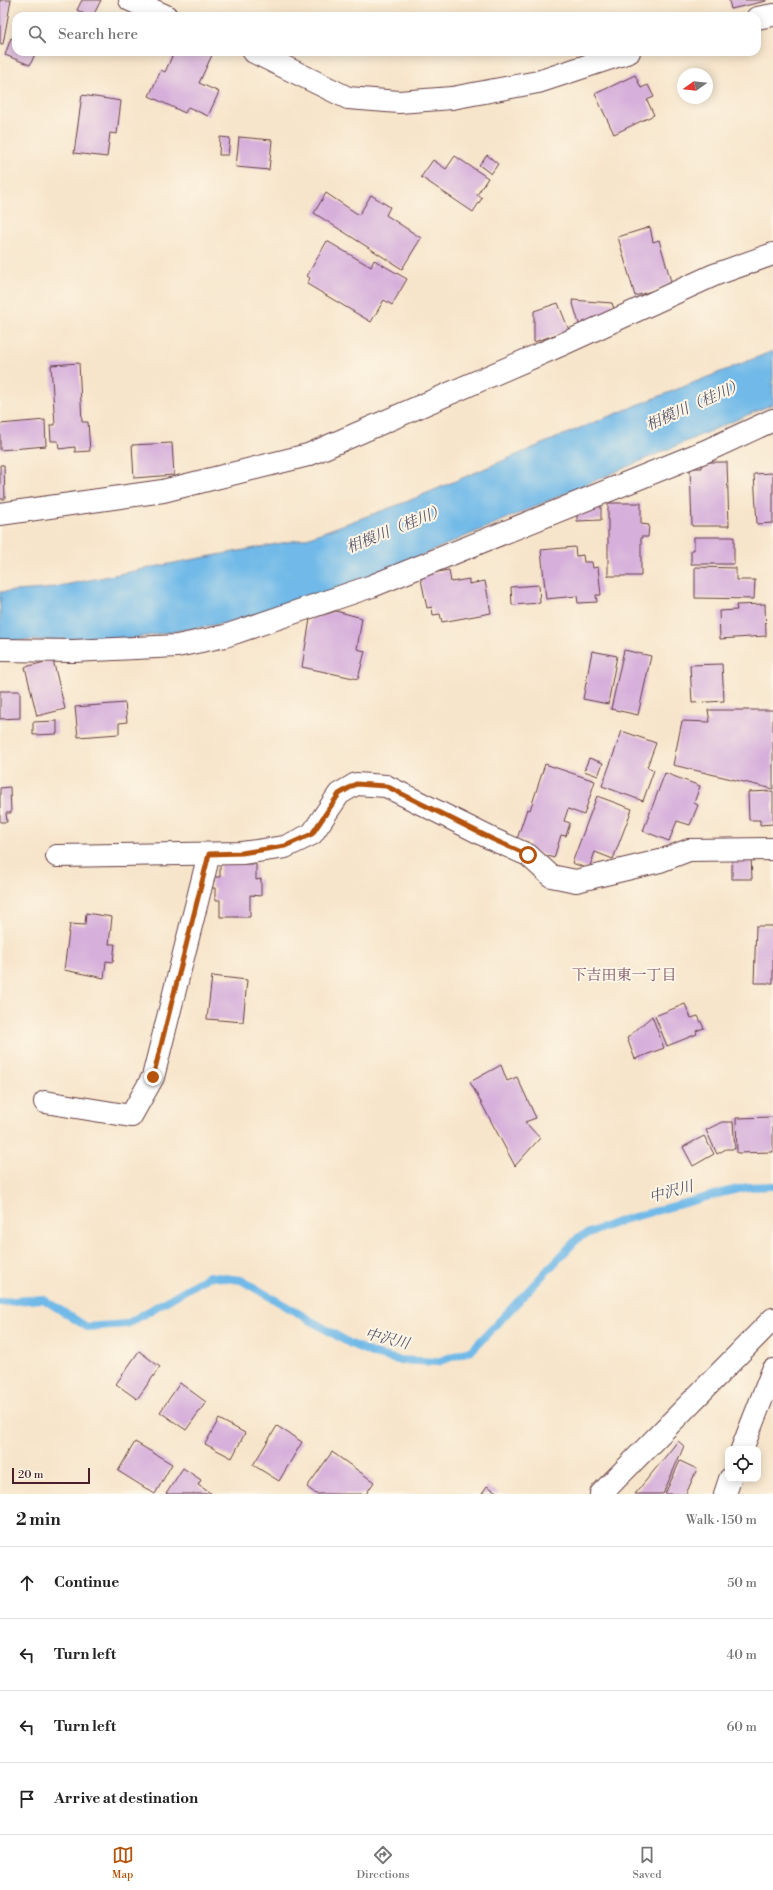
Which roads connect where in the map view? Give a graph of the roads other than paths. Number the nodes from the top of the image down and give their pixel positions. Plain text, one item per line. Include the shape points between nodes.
1 (130, 0) edge
2 (157, 12) edge
3 (773, 14) edge
4 (761, 17) edge
5 (262, 56) edge
6 (617, 56) edge
7 (773, 254) edge
8 (773, 420) edge
9 (0, 514) edge
10 (0, 650) edge
11 (773, 849) edge
12 (209, 854) junction
13 (57, 856) dead end
14 (45, 1102) dead end
15 (773, 1319) edge
16 (773, 1370) edge
17 (743, 1446) edge
18 (729, 1482) edge
19 (601, 1494) edge
20 (724, 1494) edge

1 - 2 street
3 - 4 street
5 - 6 street via 348,98 399,102 452,98 538,82
7 - 9 street via 714,275 308,455 163,492
8 - 10 street via 706,451 372,586 225,636 177,646 73,652
11 - 12 street via 688,850 660,861 576,881 551,876 528,855 386,786 356,784 339,794 312,834 285,846 242,853
12 - 13 street
12 - 14 street via 153,1077 131,1116
15 - 19 street
16 - 17 street
18 - 20 street

